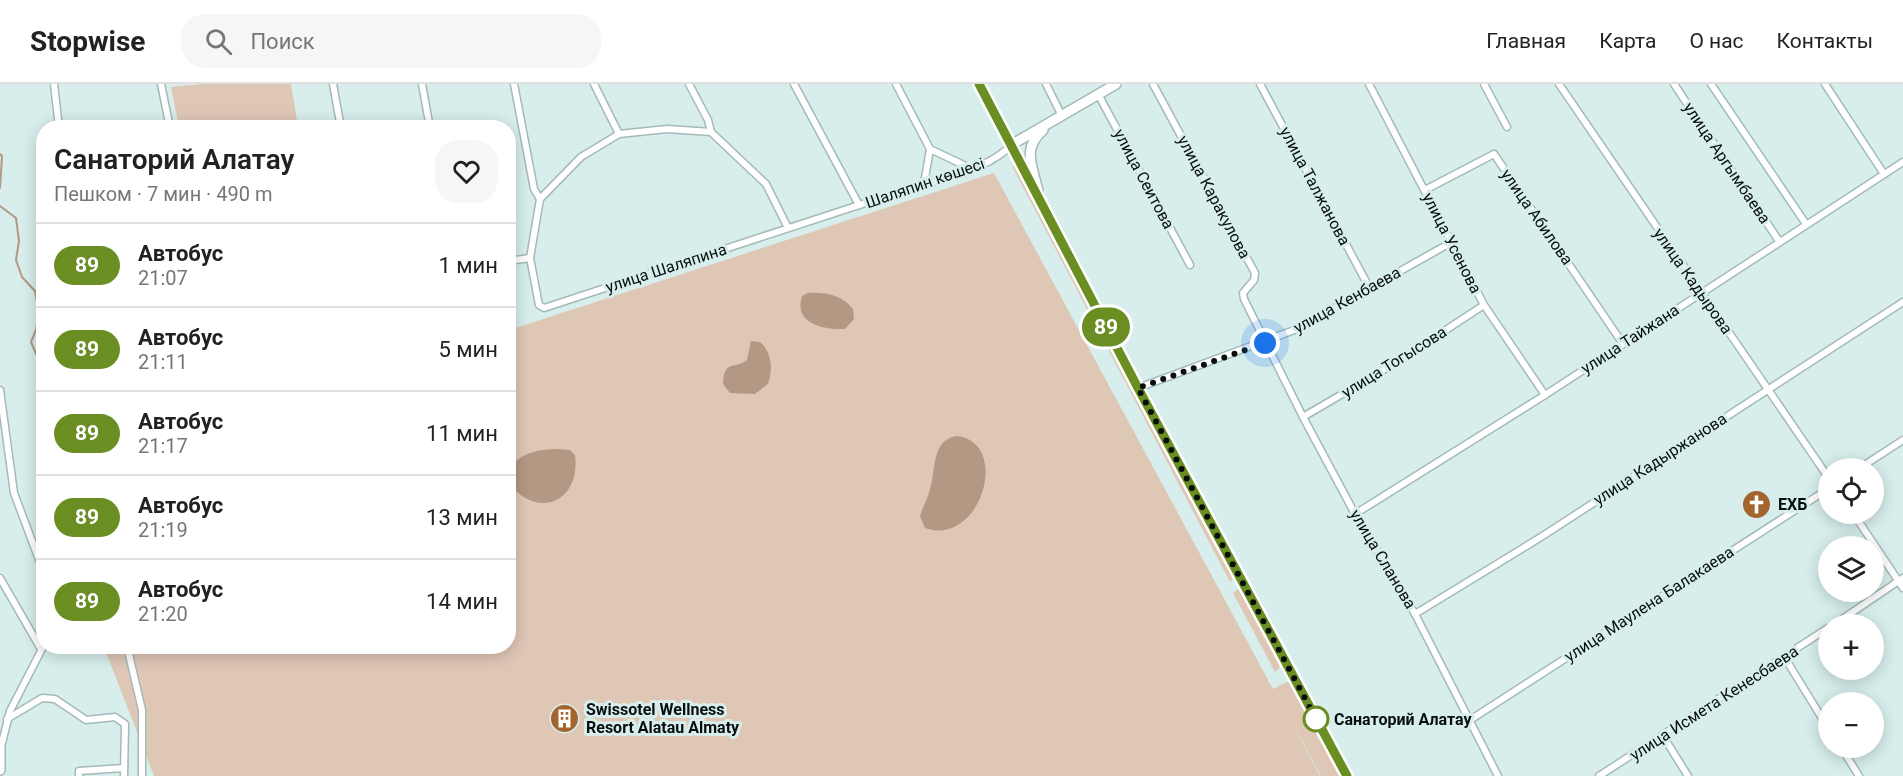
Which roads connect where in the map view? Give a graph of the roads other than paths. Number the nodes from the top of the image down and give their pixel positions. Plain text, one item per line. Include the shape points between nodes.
1 (54, 84) edge
2 (161, 84) edge
3 (333, 84) edge
4 (422, 84) edge
5 (514, 84) edge
6 (594, 84) edge
7 (689, 84) edge
8 (794, 84) edge
9 (896, 84) edge
10 (979, 84) edge
11 (1046, 84) edge
12 (1116, 84) edge
13 (1153, 84) edge
14 (1260, 84) edge
15 (1370, 84) edge
16 (1484, 84) edge
17 (1559, 84) edge
18 (1674, 84) edge
19 (1711, 84) edge
20 (1825, 84) edge
21 (1098, 94) junction
22 (1061, 114) junction
23 (58, 120) edge
24 (168, 120) edge
25 (340, 120) edge
26 (429, 120) edge
27 (1508, 127) dead end
28 (711, 132) junction
29 (619, 134) junction
30 (1011, 145) junction
31 (930, 149) junction
32 (1903, 162) edge
33 (972, 168) junction
34 (1884, 174) junction
35 (924, 184) junction
36 (1425, 190) junction
37 (540, 199) junction
38 (859, 205) junction
39 (1041, 205) junction
40 (1806, 224) junction
41 (788, 228) junction
42 (1779, 241) junction
43 (1452, 242) junction
44 (530, 258) junction
45 (516, 260) edge
46 (1190, 265) dead end
47 (1370, 289) junction
48 (1700, 292) junction
49 (1903, 302) edge
50 (1484, 305) junction
51 (1265, 343) junction
52 (1623, 344) junction
53 (1138, 388) junction
54 (1770, 388) junction
55 (0, 390) edge
56 (1545, 395) junction
57 (1303, 417) junction
58 (1903, 440) edge
59 (1875, 458) edge
60 (1818, 462) edge
61 (1818, 495) edge
62 (1355, 514) junction
63 (1861, 524) edge
64 (36, 552) edge
65 (0, 578) edge
66 (1901, 580) edge
67 (1903, 588) edge
68 (1415, 614) junction
69 (1850, 614) edge
70 (1818, 635) edge
71 (36, 637) edge
72 (39, 654) edge
73 (129, 654) edge
74 (1785, 658) junction
75 (1818, 712) edge
76 (7, 719) junction
77 (1470, 720) junction
78 (1663, 736) junction
79 (1, 743) edge
80 (1847, 758) edge
81 (0, 770) edge
82 (124, 772) edge
83 (79, 776) edge
84 (142, 776) edge
85 (1347, 776) edge
86 (1498, 776) edge
87 (1599, 776) edge
88 (1688, 776) edge
89 (1859, 776) edge

1 - 23 street
2 - 24 street
3 - 25 street
4 - 26 street
5 - 37 street via 534,189
6 - 29 street
7 - 28 street
8 - 38 street
9 - 31 street
10 - 30 main road
11 - 22 street
12 - 21 main road, Шаляпин көшесі
13 - 51 street, улица Каракулова via 1255,273 1243,293
14 - 47 street, улица Талжанова
15 - 36 street, улица Усенова
16 - 27 street
17 - 48 street, улица Кадырова
18 - 42 street, улица Аргымбаева
19 - 40 street, улица Аргымбаева
20 - 34 street
21 - 22 main road, Шаляпин көшесі
21 - 46 street, улица Сеитова
22 - 30 main road, Шаляпин көшесі
22 - 39 main road via 1033,139 1029,148
28 - 29 street via 667,129
28 - 41 street via 766,184
29 - 37 street via 581,157
30 - 33 street, Шаляпин көшесі via 1001,156
30 - 39 main road
31 - 33 street
31 - 35 street
32 - 34 street, улица Тайжана
33 - 35 street, Шаляпин көшесі
34 - 40 street, улица Тайжана
35 - 38 street, Шаляпин көшесі
36 - 43 street, улица Усенова
36 - 52 street, улица Абилова via 1494,154
37 - 44 street
38 - 41 street, Шаляпин көшесі
39 - 53 main road
40 - 42 street, улица Тайжана
41 - 44 street, улица Шаляпина via 544,308 539,305
42 - 48 street, улица Тайжана
43 - 47 street, улица Кенбаева
43 - 50 street, улица Усенова
44 - 45 street
47 - 51 street, улица Кенбаева
48 - 52 street, улица Тайжана
48 - 54 street, улица Кадырова
49 - 54 street, улица Кадыржанова
50 - 56 street, улица Усенова
50 - 57 street, улица Тогысова
51 - 53 street, улица Кенбаева
51 - 57 street, улица Сланова
52 - 56 street, улица Тайжана
53 - 85 main road
54 - 60 street, улица Кадырова
54 - 68 street, улица Кадыржанова
55 - 64 street via 14,493
56 - 62 street, улица Тайжана
57 - 62 street, улица Сланова
58 - 59 street
61 - 77 street, улица Маулена Балакаева
62 - 68 street, улица Сланова
63 - 66 street
65 - 71 street
66 - 67 street
66 - 69 street
68 - 77 street, улица Сланова
70 - 74 street, улица Исмета Кенесбаева
72 - 76 street
73 - 84 street via 142,710
74 - 75 street
74 - 78 street, улица Исмета Кенесбаева
76 - 79 street
76 - 82 street via 42,698 55,699 86,720 115,717 124,724
77 - 86 street, улица Сланова
78 - 87 street, улица Исмета Кенесбаева
78 - 88 street
79 - 81 main road
80 - 89 street
82 - 83 street via 79,771

